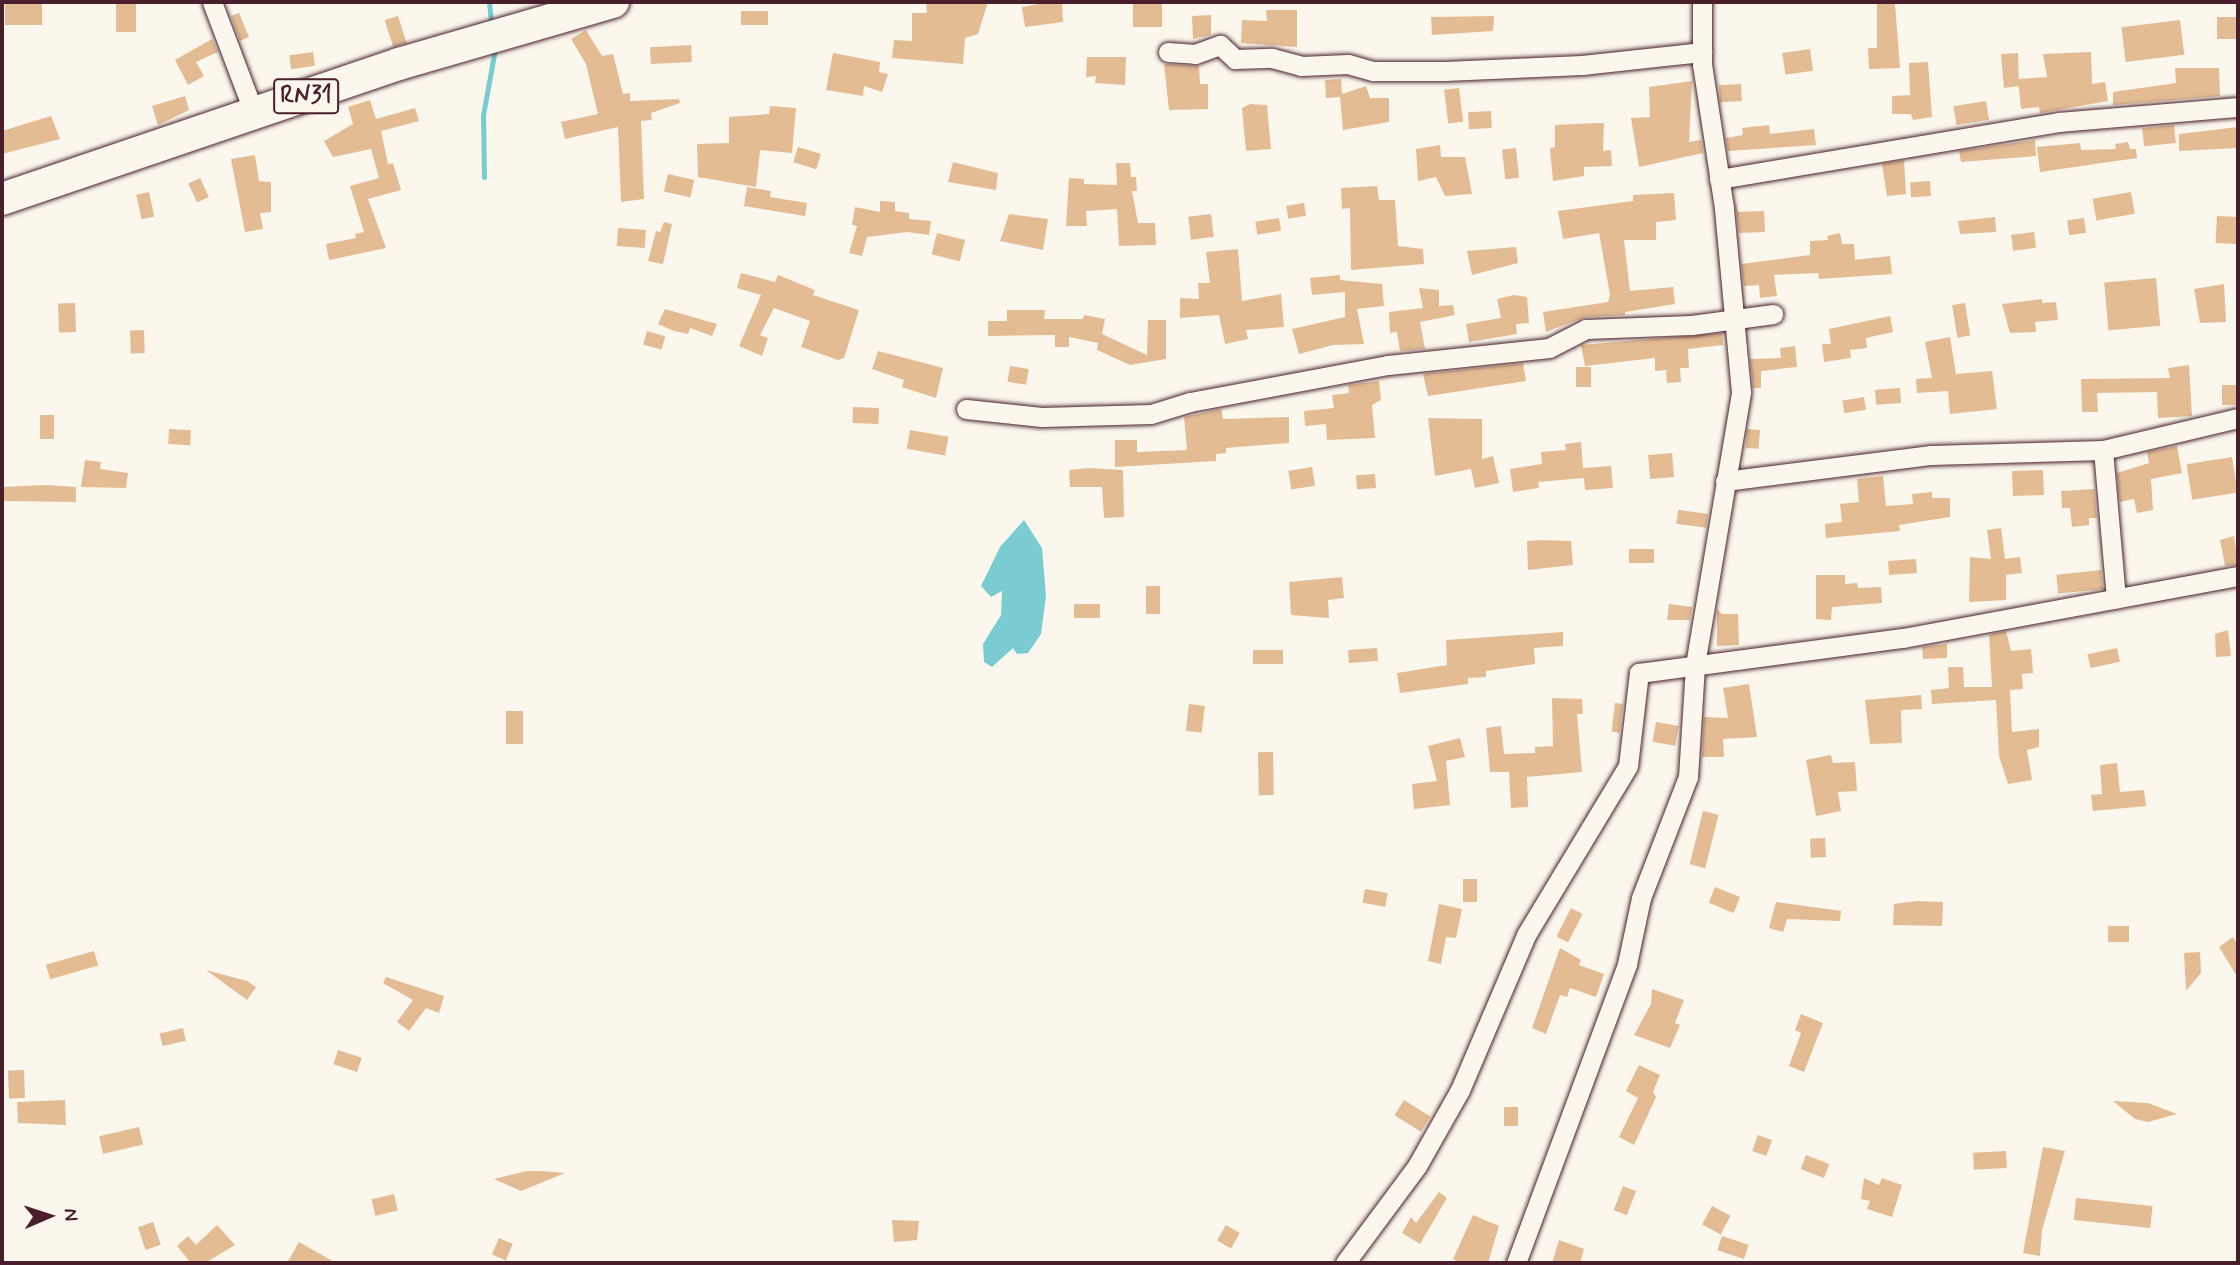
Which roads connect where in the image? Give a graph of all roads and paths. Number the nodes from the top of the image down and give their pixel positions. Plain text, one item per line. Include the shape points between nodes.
1 (212, 2) edge
2 (613, 2) edge
3 (1702, 2) edge
4 (1168, 52) dead end
5 (1702, 52) junction
6 (2238, 107) edge
7 (254, 113) junction
8 (1719, 179) junction
9 (2, 199) edge
10 (1773, 314) dead end
11 (1735, 317) junction
12 (966, 409) dead end
13 (2238, 418) edge
14 (2103, 450) junction
15 (1725, 481) junction
16 (2238, 576) edge
17 (2116, 598) junction
18 (1695, 665) junction
19 (1345, 1263) edge
20 (1516, 1263) edge

1 - 7 street
2 - 7 main road, RN31 via 399,64
3 - 5 street
4 - 5 street via 1195,54 1220,46 1235,59 1272,58 1301,66 1348,64 1373,71 1445,71 1568,66
5 - 8 street
6 - 8 street via 2059,122
7 - 9 main road, RN31
8 - 11 street
10 - 11 street
11 - 12 street via 1692,325 1586,329 1549,348 1388,365 1191,402 1151,414 1042,417
11 - 15 street via 1741,392
13 - 14 street
14 - 15 street via 1931,455
14 - 17 street
15 - 18 street
16 - 17 street
17 - 18 street via 1903,638
18 - 19 street via 1644,671 1636,678 1628,766 1526,935 1460,1090 1417,1166
18 - 20 street via 1685,791 1641,898 1627,964

